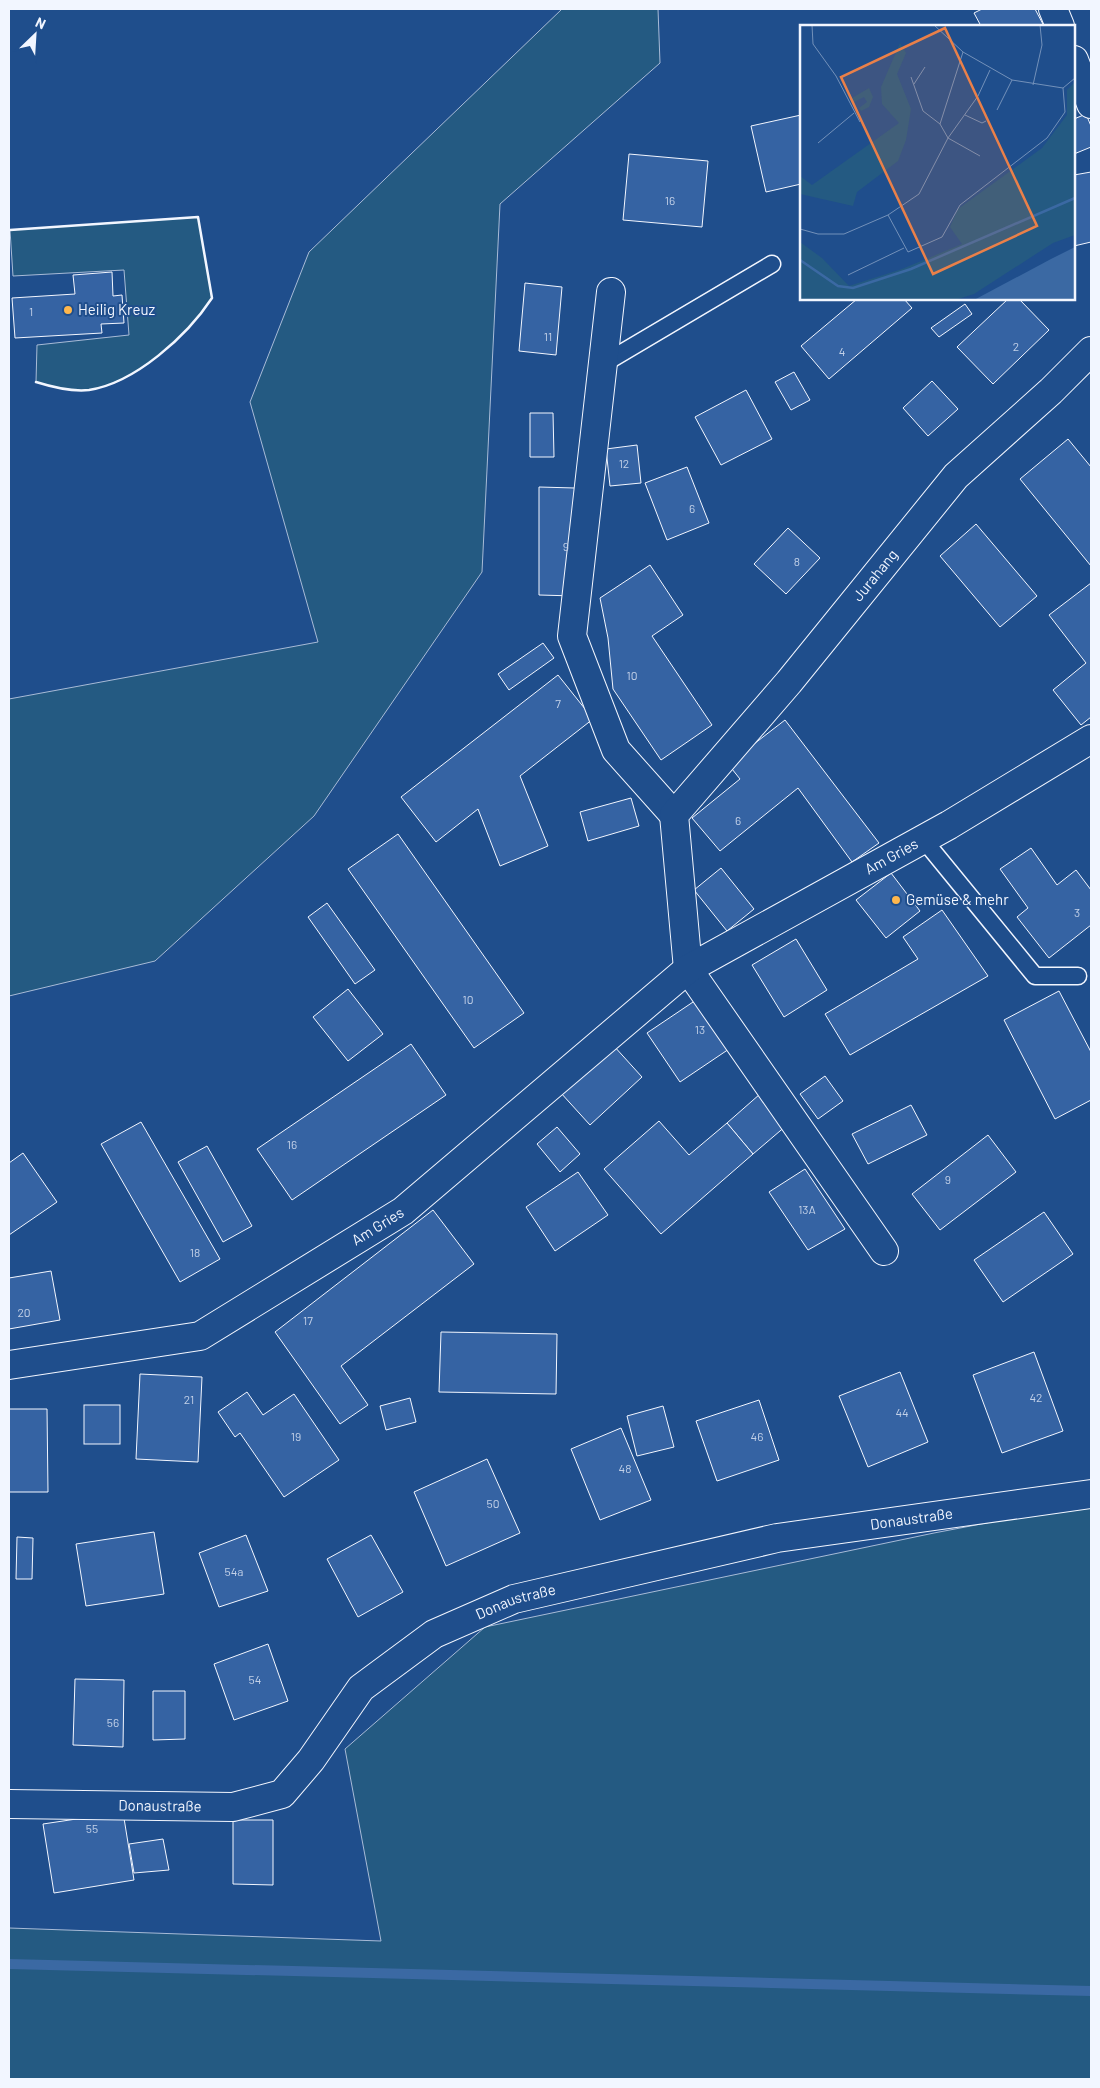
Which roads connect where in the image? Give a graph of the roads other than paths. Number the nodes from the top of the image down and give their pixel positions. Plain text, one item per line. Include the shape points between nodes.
1 (1053, 9) edge
2 (1060, 25) edge
3 (1075, 63) edge
4 (1091, 104) edge
5 (772, 264) dead end
6 (611, 292) dead end
7 (1091, 351) edge
8 (603, 364) junction
9 (1091, 739) edge
10 (674, 815) junction
11 (923, 839) junction
12 (688, 969) junction
13 (1078, 976) dead end
14 (884, 1251) dead end
15 (9, 1366) edge
16 (1091, 1494) edge
17 (9, 1804) edge

1 - 2 street
3 - 4 street
5 - 8 lane
6 - 8 street
7 - 10 street, Jurahang via 956,476 789,682
8 - 10 street via 572,636 616,750
9 - 11 street, Am Gries
10 - 12 street
11 - 12 street, Am Gries
11 - 13 lane via 1035,976
12 - 14 street
12 - 15 street, Am Gries via 403,1211 200,1336
16 - 17 street, Donaustraße via 777,1538 514,1599 434,1634 361,1688 311,1760 282,1794 233,1807

